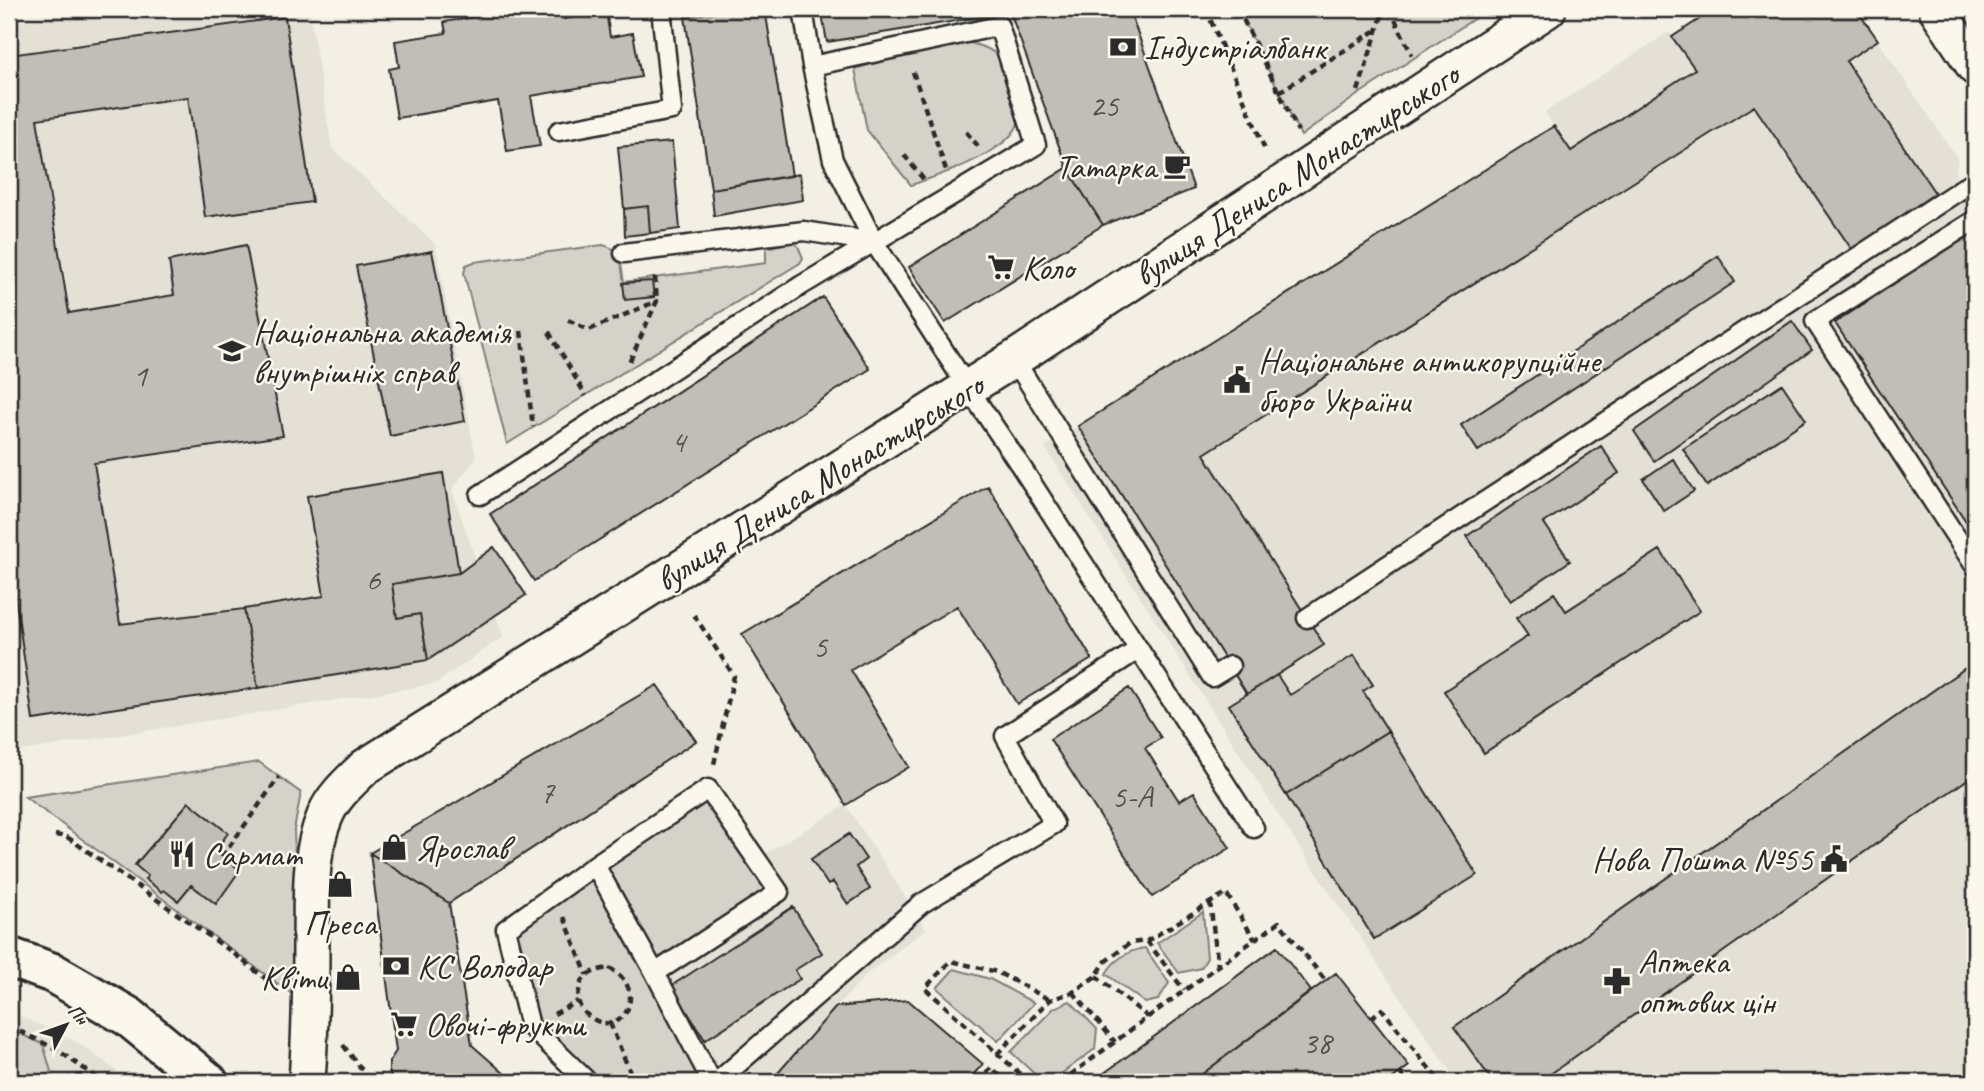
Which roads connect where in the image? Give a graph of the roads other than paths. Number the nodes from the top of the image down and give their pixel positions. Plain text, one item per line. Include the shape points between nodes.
1 (661, 9) edge
2 (803, 9) edge
3 (1548, 9) edge
4 (1937, 9) edge
5 (812, 66) junction
6 (1975, 67) edge
7 (559, 131) dead end
8 (1975, 180) edge
9 (1975, 220) edge
10 (874, 242) junction
11 (624, 253) dead end
12 (1013, 359) junction
13 (968, 388) junction
14 (480, 495) dead end
15 (1975, 566) edge
16 (1307, 618) dead end
17 (1139, 649) junction
18 (1230, 666) dead end
19 (1254, 828) dead end
20 (595, 865) junction
21 (9, 957) edge
22 (655, 973) junction
23 (208, 1082) edge
24 (307, 1082) edge
25 (588, 1082) edge
26 (715, 1082) edge

1 - 7 lane via 672,110
2 - 5 lane
3 - 12 street, вулиця Дениса Монастирського
4 - 6 street
5 - 10 lane via 833,160
5 - 10 lane via 999,26 1036,145
8 - 16 lane
9 - 15 lane via 1815,321
10 - 11 lane via 804,231
10 - 13 lane
10 - 14 lane
12 - 13 street, вулиця Дениса Монастирського
12 - 18 lane via 1212,677
13 - 17 lane
13 - 24 street, вулиця Дениса Монастирського via 365,767 339,792 315,844
17 - 19 lane
17 - 26 lane via 1005,736 1054,824 921,904
20 - 22 lane
20 - 22 lane via 708,789 779,892
20 - 25 lane via 506,929 530,1026
21 - 23 main road via 53,973 129,1017
22 - 26 lane

